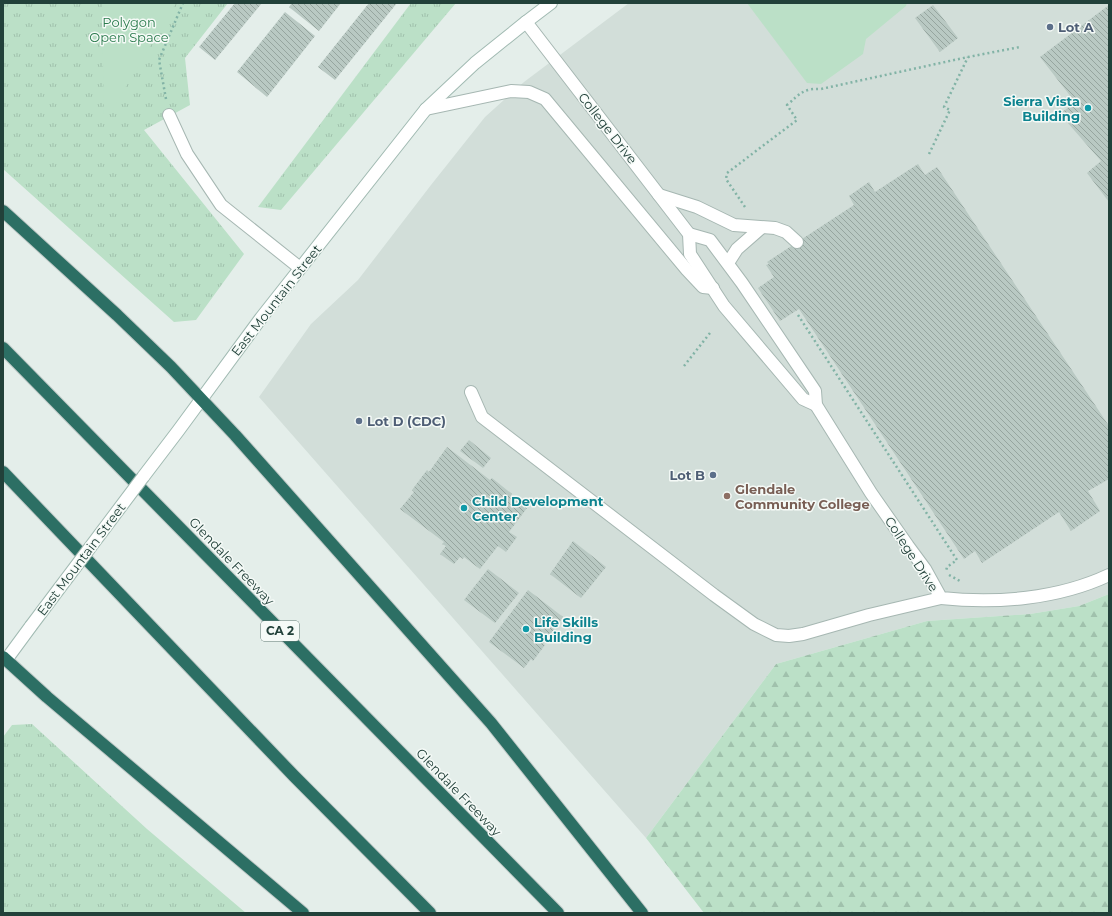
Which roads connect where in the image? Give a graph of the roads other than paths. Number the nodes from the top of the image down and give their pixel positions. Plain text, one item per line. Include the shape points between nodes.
1 (551, 3) edge
2 (526, 22) junction
3 (426, 109) junction
4 (169, 115) road end
5 (659, 194) junction
6 (3, 210) edge
7 (761, 228) junction
8 (689, 234) junction
9 (797, 242) dead end
10 (728, 263) junction
11 (300, 268) junction
12 (713, 288) junction
13 (3, 348) edge
14 (471, 392) dead end
15 (202, 399) junction
16 (816, 404) junction
17 (3, 472) edge
18 (1109, 575) edge
19 (941, 598) junction
20 (4, 658) edge
21 (303, 913) edge
22 (430, 913) edge
23 (558, 913) edge
24 (642, 913) edge

1 - 2 main road, East Mountain Street
2 - 3 main road, East Mountain Street via 475,63
2 - 5 main road, College Drive
3 - 11 main road, East Mountain Street
3 - 12 main road via 511,91 529,92 545,99 702,287
4 - 11 main road via 187,154 221,205
5 - 7 main road via 698,207 734,225
5 - 8 main road, College Drive
6 - 15 highway via 117,315
7 - 9 main road via 775,228 786,232
7 - 10 main road via 737,249
8 - 10 main road, College Drive via 710,240
8 - 12 main road, College Drive via 690,254
10 - 16 main road, College Drive via 815,390
11 - 15 main road, East Mountain Street
12 - 16 main road, College Drive via 724,306 804,399
13 - 23 highway, Glendale Freeway / CA 2
14 - 19 main road via 482,417 714,595 776,635 803,634
15 - 20 main road, East Mountain Street, bridge via 31,626
15 - 24 highway via 491,723
16 - 19 main road, College Drive via 871,493 925,569
17 - 22 highway via 294,776
18 - 19 main road, College Drive via 1056,593 1022,598
20 - 21 highway

